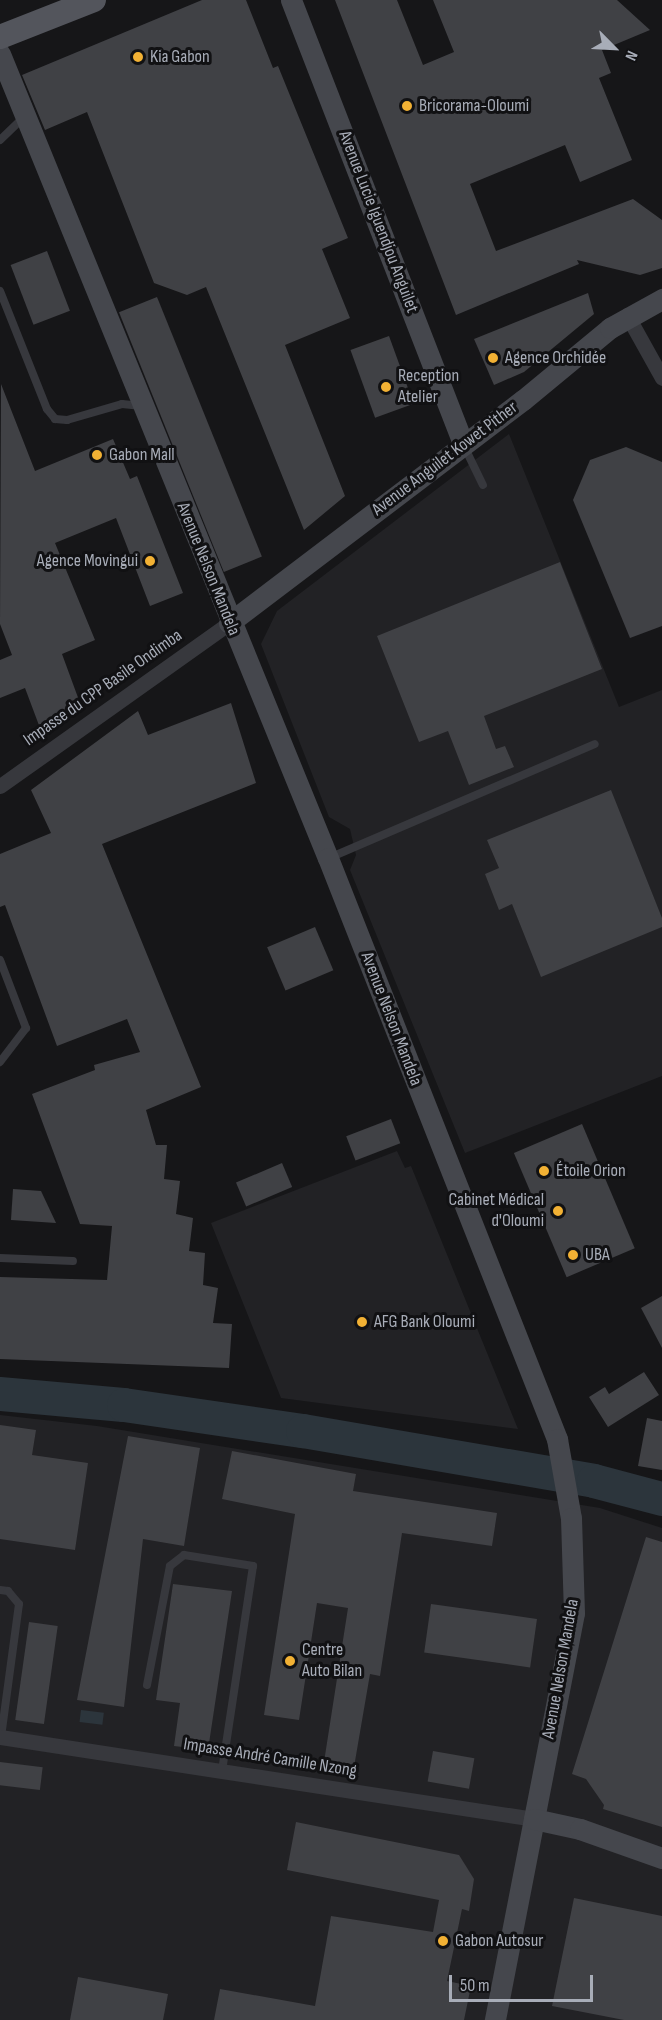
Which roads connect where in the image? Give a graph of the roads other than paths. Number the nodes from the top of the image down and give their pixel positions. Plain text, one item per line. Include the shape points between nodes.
1 (94, 0) edge
2 (291, 0) edge
3 (0, 37) edge
4 (0, 54) edge
5 (24, 117) junction
6 (0, 140) edge
7 (0, 291) edge
8 (662, 299) edge
9 (627, 315) junction
10 (662, 378) edge
11 (142, 406) junction
12 (463, 444) junction
13 (483, 485) dead end
14 (229, 623) junction
15 (595, 744) dead end
16 (0, 786) edge
17 (328, 858) junction
18 (0, 960) edge
19 (0, 1062) edge
20 (0, 1258) edge
21 (73, 1261) dead end
22 (0, 1590) edge
23 (147, 1685) dead end
24 (0, 1737) edge
25 (222, 1770) junction
26 (534, 1819) junction
27 (662, 1858) edge
28 (495, 2020) edge

1 - 3 main road
2 - 12 main road, Avenue Lucie Iguendjou Anguilet
4 - 5 main road, Avenue Nelson Mandela
5 - 6 lane
5 - 11 main road, Avenue Nelson Mandela
7 - 11 lane via 47,409 55,419 67,420 122,404
8 - 9 main road, Avenue Anguilet Kowet Pither
9 - 10 street
9 - 12 main road, Avenue Anguilet Kowet Pither
11 - 14 main road, Avenue Nelson Mandela
12 - 13 lane
12 - 14 main road, Avenue Anguilet Kowet Pither
14 - 16 street, Impasse du CPP Basile Ondimba
14 - 17 main road, Avenue Nelson Mandela
15 - 17 lane
17 - 26 main road, Avenue Nelson Mandela via 557,1439 571,1518 574,1613
18 - 19 lane via 26,1028
20 - 21 lane
22 - 24 lane via 8,1592 19,1604
23 - 25 lane via 170,1566 184,1555 253,1566
24 - 25 street, Impasse André Camille Nzong
25 - 26 street, Impasse André Camille Nzong
26 - 27 main road via 580,1829
26 - 28 main road, Avenue Nelson Mandela

